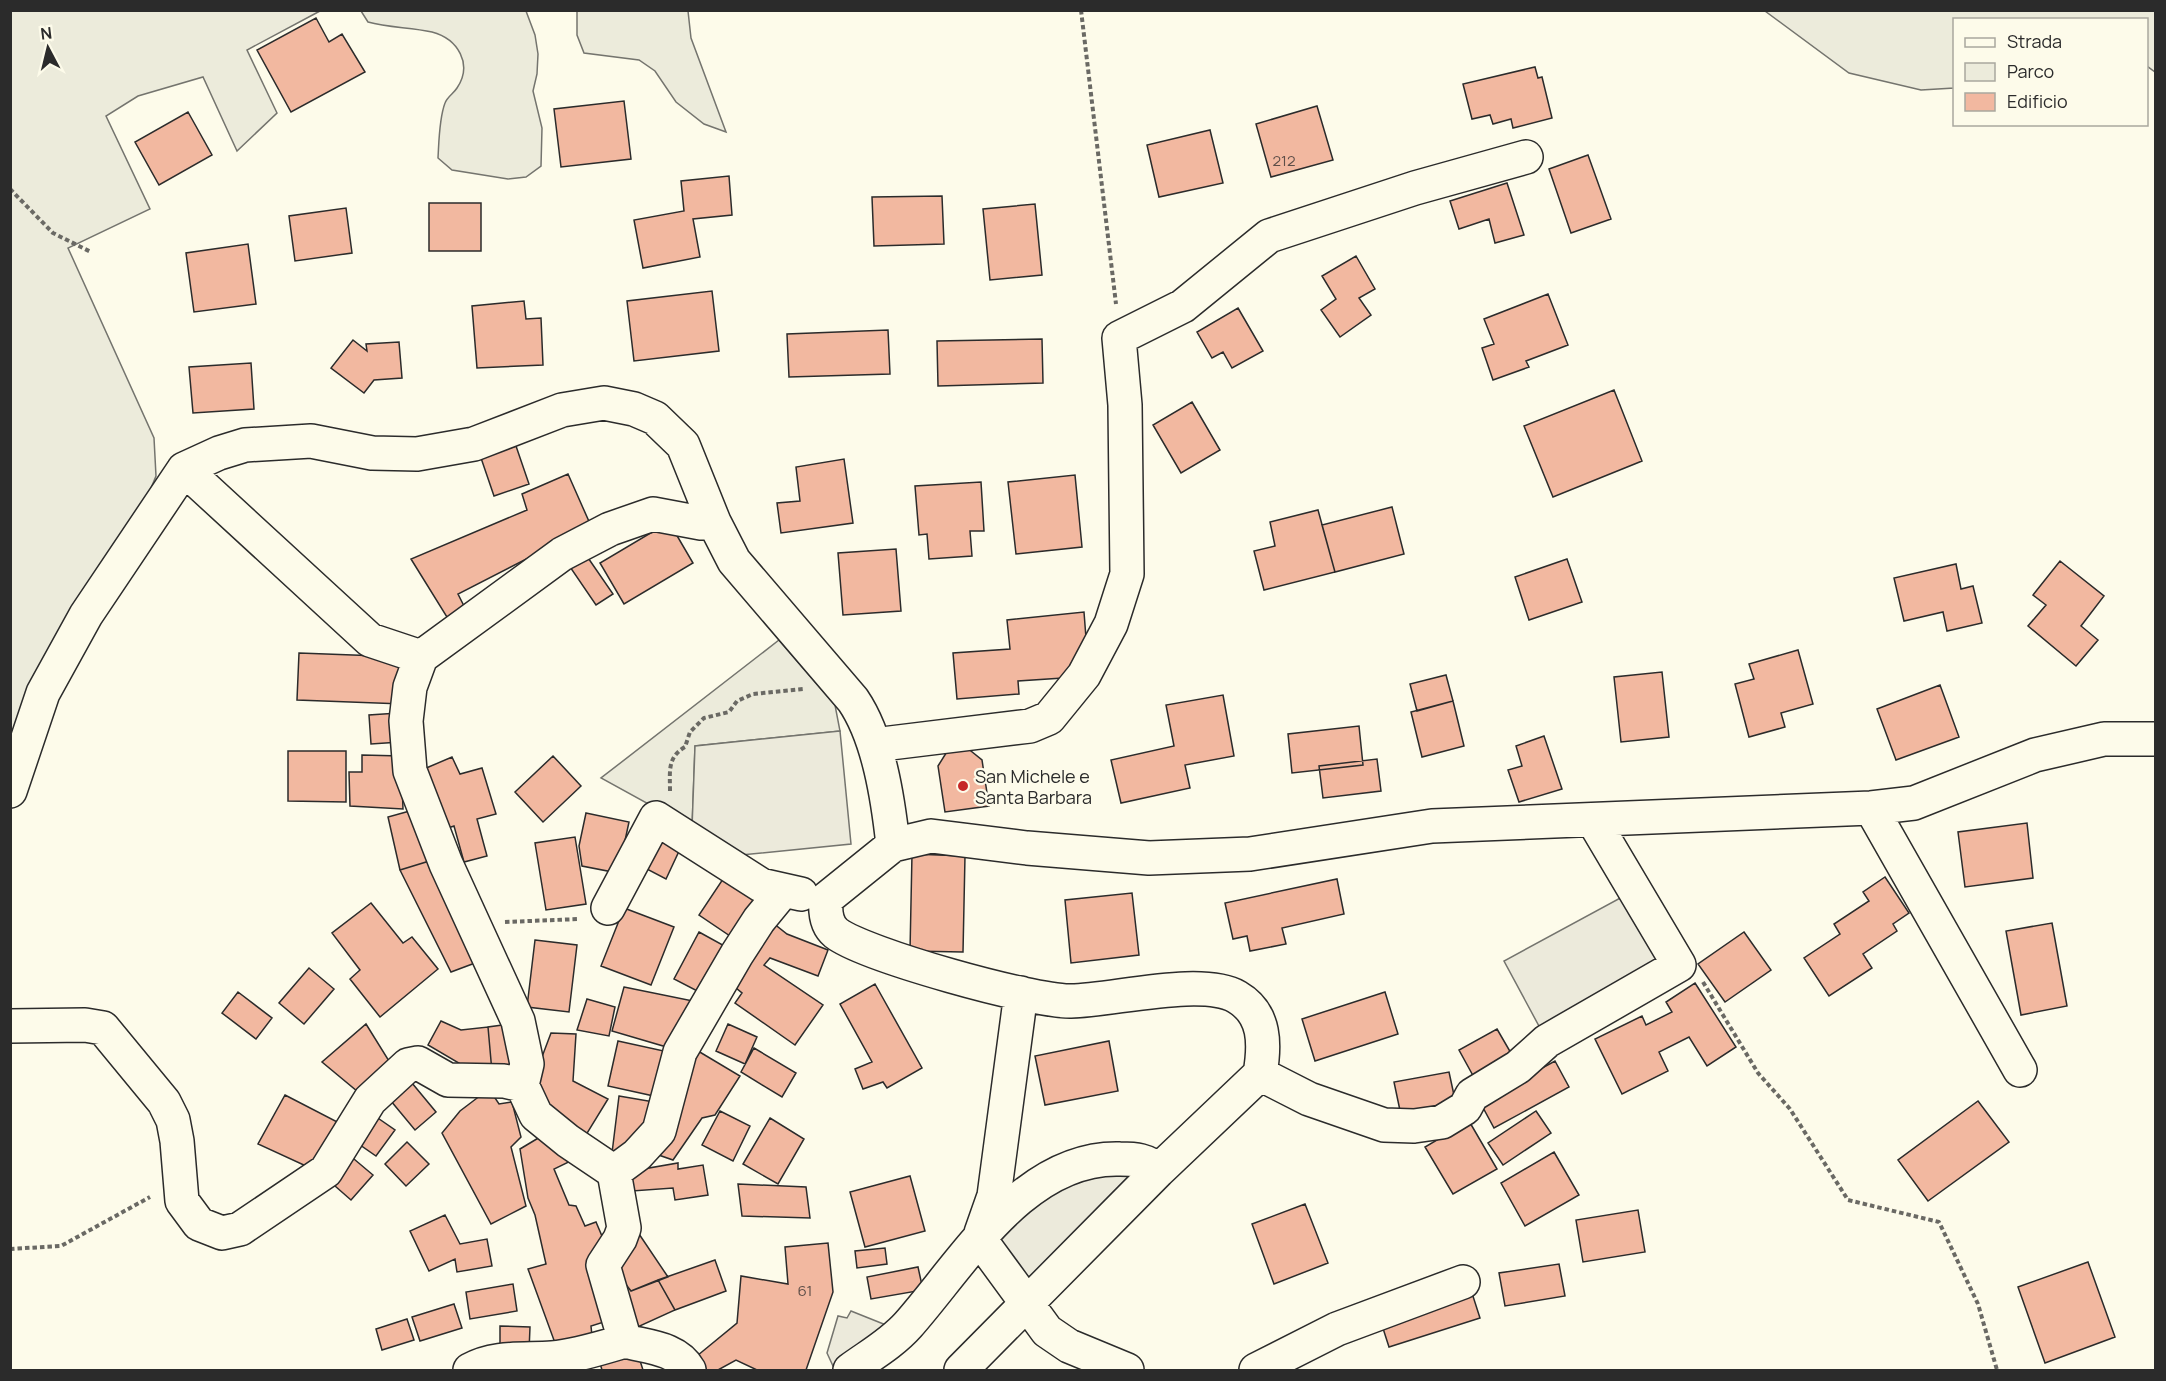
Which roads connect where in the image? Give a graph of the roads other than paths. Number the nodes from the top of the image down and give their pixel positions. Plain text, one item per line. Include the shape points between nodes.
1 (1526, 157) dead end
2 (184, 469) junction
3 (714, 522) junction
4 (421, 657) junction
5 (2156, 739) edge
6 (874, 745) junction
7 (10, 791) edge
8 (1871, 808) junction
9 (1593, 820) junction
10 (893, 845) junction
11 (782, 892) junction
12 (826, 899) junction
13 (608, 908) road end
14 (1021, 993) junction
15 (10, 1026) edge
16 (2020, 1070) dead end
17 (1260, 1074) junction
18 (522, 1085) junction
19 (1158, 1171) junction
20 (614, 1172) junction
21 (979, 1238) junction
22 (1463, 1282) dead end
23 (1026, 1303) junction
24 (625, 1341) junction
25 (470, 1371) edge
26 (689, 1371) edge
27 (850, 1371) edge
28 (961, 1371) edge
29 (1127, 1371) edge
30 (1256, 1371) edge

1 - 6 street via 1269,236 1183,306 1119,338 1125,405 1127,574 1112,624 1084,675 1049,718 1030,726
2 - 3 street via 245,445 311,441 372,453 417,454 474,444 562,410 604,403 655,418 683,445
2 - 4 street via 370,640
2 - 7 street via 86,615 43,693
3 - 4 street via 653,514 610,529 562,555
3 - 6 street via 734,561 866,718
4 - 18 street via 410,687 406,721 410,771 446,864 518,1021 527,1064
5 - 8 street via 2104,739 2035,755 1914,803
6 - 10 street
8 - 9 street
8 - 16 street
9 - 10 street via 1432,826 1250,854 1149,858 931,836
9 - 17 street via 1679,965 1547,1041 1518,1067 1472,1095 1465,1108 1442,1122 1384,1125 1310,1099
10 - 12 street
11 - 12 street
11 - 13 street via 761,885 656,818
11 - 20 street via 742,945 680,1052 659,1131
12 - 14 street via 825,915 835,932 882,955
14 - 17 street via 1069,1001 1218,989 1239,998 1256,1015 1263,1035
14 - 21 street via 994,1196
15 - 18 street via 103,1028 164,1102 173,1120 182,1201 199,1224 222,1233 240,1229 326,1171 370,1101 408,1065 418,1063 448,1080
17 - 19 street
18 - 20 street via 536,1115
19 - 21 street via 1150,1163 1127,1159 1108,1158 1081,1164 1019,1197
19 - 23 street
20 - 24 street via 624,1228 603,1265
21 - 23 street
21 - 27 street via 908,1325
22 - 30 street via 1337,1329
23 - 28 street
23 - 29 street via 1047,1331 1069,1346
24 - 25 street via 553,1358 481,1364
24 - 26 street via 675,1354

